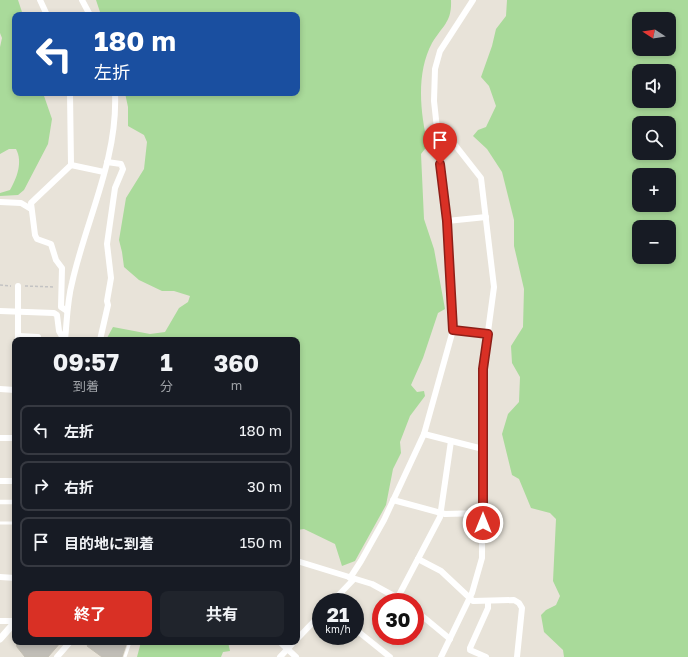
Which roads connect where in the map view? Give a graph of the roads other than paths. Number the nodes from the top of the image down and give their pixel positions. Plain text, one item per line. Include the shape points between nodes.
1 (40, 0) edge
2 (82, 0) edge
3 (473, 0) edge
4 (46, 12) edge
5 (88, 12) edge
6 (70, 96) edge
7 (115, 96) edge
8 (437, 130) junction
9 (107, 162) junction
10 (71, 165) junction
11 (104, 172) junction
12 (0, 202) edge
13 (31, 209) junction
14 (486, 217) junction
15 (447, 221) junction
16 (18, 286) road end
17 (0, 311) edge
18 (18, 311) junction
19 (67, 311) junction
20 (453, 330) junction
21 (488, 334) junction
22 (18, 337) edge
23 (63, 337) edge
24 (65, 337) edge
25 (101, 337) edge
26 (0, 389) edge
27 (12, 390) edge
28 (424, 434) junction
29 (0, 438) edge
30 (12, 438) edge
31 (451, 441) junction
32 (483, 449) junction
33 (12, 480) edge
34 (0, 481) edge
35 (393, 500) junction
36 (0, 502) edge
37 (12, 502) edge
38 (483, 513) junction
39 (441, 514) junction
40 (0, 523) edge
41 (12, 524) edge
42 (418, 559) junction
43 (300, 561) edge
44 (0, 577) edge
45 (12, 578) edge
46 (352, 578) junction
47 (340, 593) edge
48 (390, 593) edge
49 (400, 593) edge
50 (469, 599) junction
51 (488, 602) junction
52 (424, 617) edge
53 (0, 621) edge
54 (12, 622) edge
55 (312, 623) edge
56 (12, 625) edge
57 (300, 636) edge
58 (364, 637) edge
59 (0, 639) edge
60 (450, 639) junction
61 (67, 645) edge
62 (129, 645) edge
63 (283, 645) edge
64 (291, 645) edge
65 (288, 649) junction
66 (57, 657) edge
67 (126, 657) edge
68 (280, 657) edge
69 (296, 657) edge
70 (390, 657) edge
71 (441, 657) edge
72 (486, 657) edge
73 (517, 657) edge

1 - 4 street
2 - 5 street
3 - 8 street via 437,59 434,102
6 - 10 street
7 - 9 street
8 - 14 street via 452,141 478,172
8 - 15 street
9 - 11 street
9 - 25 street via 121,164 123,169 115,188 107,244 112,278
10 - 11 street
10 - 13 street via 31,203
11 - 19 street via 72,282
12 - 13 street via 21,203
13 - 19 street via 37,239 51,244 56,260 62,268 61,307
14 - 15 street
14 - 21 street via 494,288
15 - 20 street
16 - 18 street
17 - 18 street
18 - 22 street
18 - 23 street via 54,313 57,315 59,332
19 - 24 street
20 - 21 street
20 - 28 street
21 - 32 street via 483,369
26 - 27 street
28 - 31 street
28 - 35 street
29 - 30 street
31 - 32 street
31 - 39 street
32 - 38 street
33 - 34 street
35 - 39 street
35 - 46 street
36 - 37 street
38 - 39 street
38 - 50 street via 482,558
39 - 42 street
40 - 41 lane
42 - 49 street
42 - 50 street via 441,571 467,594
43 - 46 street
44 - 45 street
46 - 47 street
46 - 48 street
50 - 51 street via 475,602
50 - 60 street
51 - 72 street via 488,608 470,648
51 - 73 street via 514,600 520,603 522,608
52 - 60 street
53 - 54 street
55 - 57 street
56 - 59 street
58 - 70 street
60 - 71 street
61 - 66 street
62 - 67 lane
63 - 65 street
64 - 65 street
65 - 68 street
65 - 69 street

